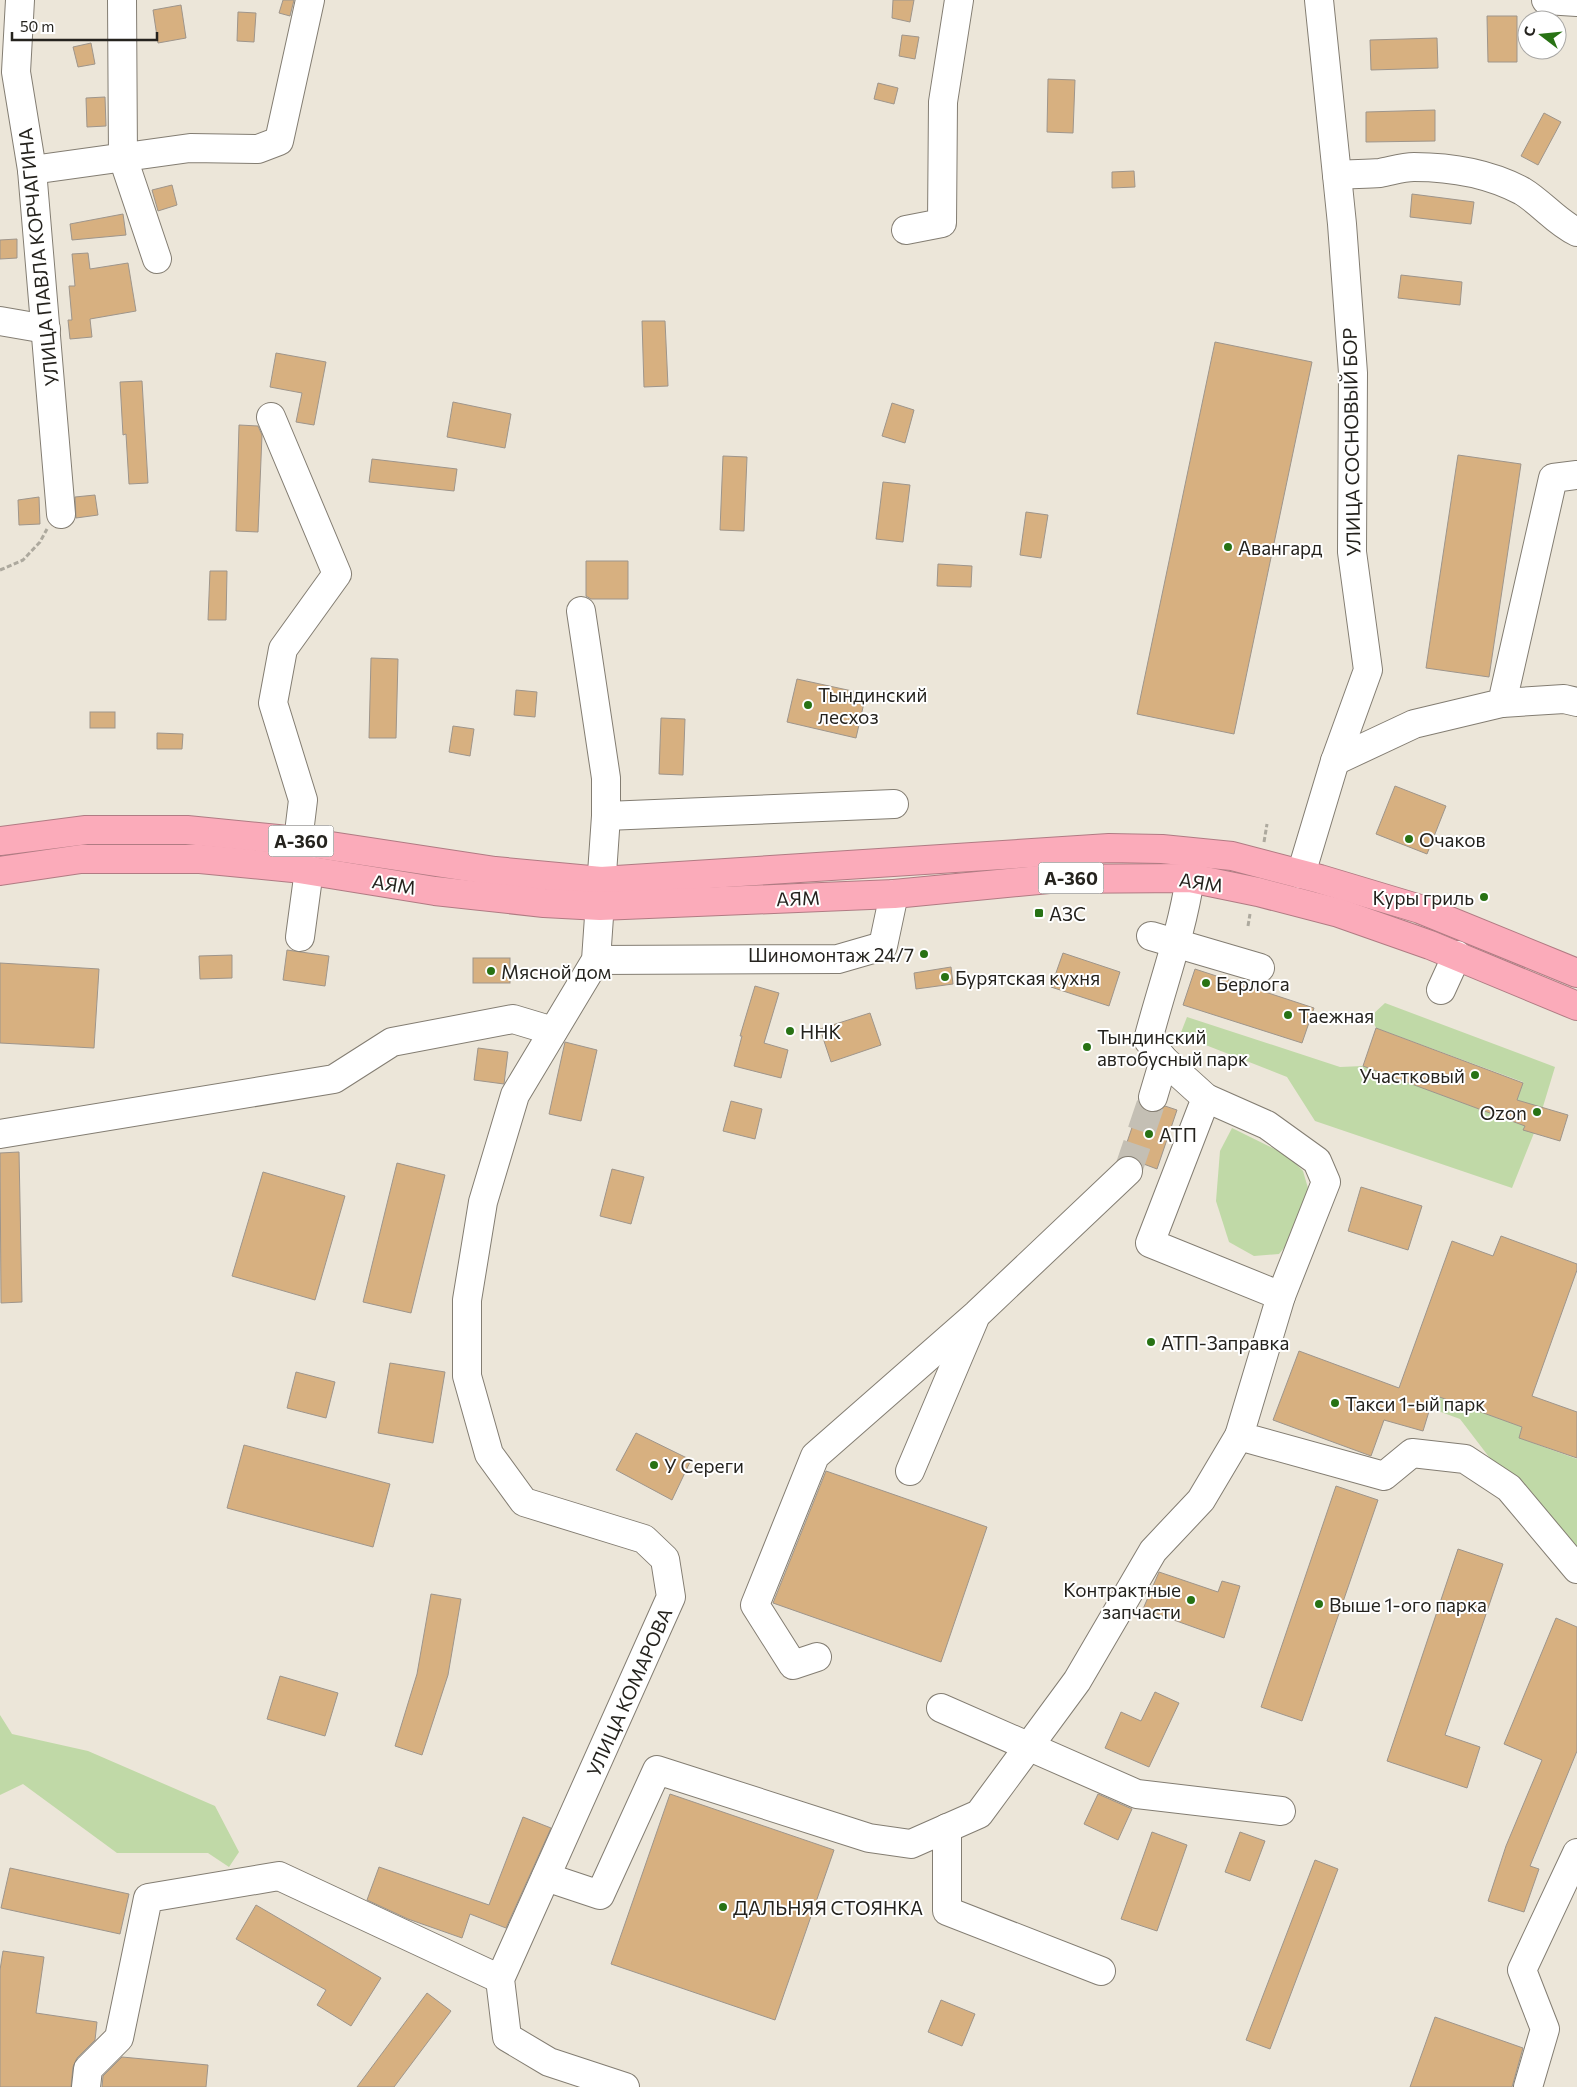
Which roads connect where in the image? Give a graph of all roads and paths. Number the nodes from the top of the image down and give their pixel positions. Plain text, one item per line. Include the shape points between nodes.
1 (20, 0) edge
2 (122, 0) edge
3 (310, 0) edge
4 (958, 0) edge
5 (1319, 0) edge
6 (1546, 0) edge
7 (1577, 2) edge
8 (123, 158) junction
9 (32, 170) junction
10 (1337, 175) junction
11 (906, 230) dead end
12 (1577, 232) edge
13 (156, 258) dead end
14 (0, 321) edge
15 (46, 328) junction
16 (271, 417) dead end
17 (1577, 475) edge
18 (61, 514) joint
19 (0, 570) edge
20 (581, 611) dead end
21 (1577, 702) edge
22 (1502, 703) junction
23 (1335, 761) junction
24 (894, 804) dead end
25 (606, 816) junction
26 (0, 841) edge
27 (298, 841) junction
28 (309, 870) junction
29 (0, 871) edge
30 (1301, 874) junction
31 (1190, 878) junction
32 (600, 894) junction
33 (894, 894) junction
34 (300, 937) dead end
35 (1163, 939) junction
36 (1457, 956) junction
37 (596, 960) junction
38 (1260, 968) dead end
39 (1577, 973) edge
40 (1441, 990) dead end
41 (1577, 1006) edge
42 (552, 1031) junction
43 (1164, 1060) junction
44 (1153, 1097) tunnel mouth
45 (1206, 1098) junction
46 (0, 1134) edge
47 (1128, 1171) tunnel mouth
48 (1282, 1296) junction
49 (976, 1314) junction
50 (1239, 1436) junction
51 (910, 1471) dead end
52 (1577, 1569) edge
53 (817, 1657) dead end
54 (941, 1708) dead end
55 (1029, 1746) junction
56 (1281, 1812) dead end
57 (947, 1828) junction
58 (1577, 1854) edge
59 (546, 1877) junction
60 (1101, 1970) dead end
61 (500, 1979) junction
62 (86, 2087) edge
63 (625, 2087) edge
64 (1528, 2087) edge

1 - 9 street, УЛИЦА ПАВЛА КОРЧАГИНА via 16,72
2 - 8 street
3 - 8 street via 279,141 258,149 190,148
4 - 11 street via 943,102 942,223
5 - 10 street, УЛИЦА СОСНОВЫЙ БОР
6 - 7 street
8 - 9 street
8 - 13 street
9 - 15 street, УЛИЦА ПАВЛА КОРЧАГИНА
10 - 12 street via 1412,167 1462,170 1520,190 1539,202 1565,227
10 - 23 street, УЛИЦА СОСНОВЫЙ БОР via 1353,373 1352,552 1368,670
14 - 15 street
15 - 18 street, УЛИЦА ПАВЛА КОРЧАГИНА
16 - 27 street via 337,574 283,649 273,703 303,800
17 - 22 street via 1554,478
18 - 19 path via 23,560
20 - 25 street via 606,778
21 - 22 street via 1564,699
22 - 23 street via 1414,724
23 - 30 street, УЛИЦА СОСНОВЫЙ БОР
24 - 25 street
25 - 32 street
26 - 27 highway, АЯМ / А-360 via 86,830 187,830
27 - 32 highway, АЯМ / А-360 via 495,871
28 - 29 highway, АЯМ / А-360 via 190,859 81,859
28 - 32 highway, АЯМ / А-360 via 435,891 544,903
28 - 34 street
30 - 32 highway, АЯМ / А-360 via 1232,856 1109,848
30 - 39 highway, АЯМ / А-360 via 1420,909
31 - 33 highway, АЯМ / А-360 via 1048,879
31 - 35 street via 1185,911
31 - 36 highway, АЯМ / А-360 via 1339,913
32 - 33 highway, АЯМ / А-360
32 - 37 street
33 - 37 street via 883,946 838,959
35 - 38 street
35 - 43 street via 1148,1040
36 - 40 street
36 - 41 highway, АЯМ / А-360
37 - 42 street, УЛИЦА КОМАРОВА
42 - 46 street via 513,1019 392,1042 334,1079
42 - 59 street, УЛИЦА КОМАРОВА via 515,1095 483,1202 467,1300 467,1376 489,1454 524,1502 644,1538 664,1559 671,1597
43 - 44 street
43 - 45 street
45 - 48 street via 1267,1124 1317,1161 1326,1182
45 - 48 street via 1150,1243
47 - 49 street
48 - 50 street
49 - 51 street
49 - 53 street via 815,1456 755,1606 793,1665
50 - 52 street via 1384,1476 1412,1454 1465,1459 1509,1488
50 - 55 street via 1201,1500 1153,1551 1077,1681
54 - 55 street
55 - 56 street via 1137,1794
55 - 57 street via 979,1814
57 - 59 street via 911,1844 869,1838 657,1770 600,1895
57 - 60 street via 947,1911
58 - 64 street via 1522,1970 1545,2029
59 - 61 street, УЛИЦА КОМАРОВА
61 - 62 street via 279,1876 148,1898 119,2038 88,2069
61 - 63 street via 507,2037 549,2062

